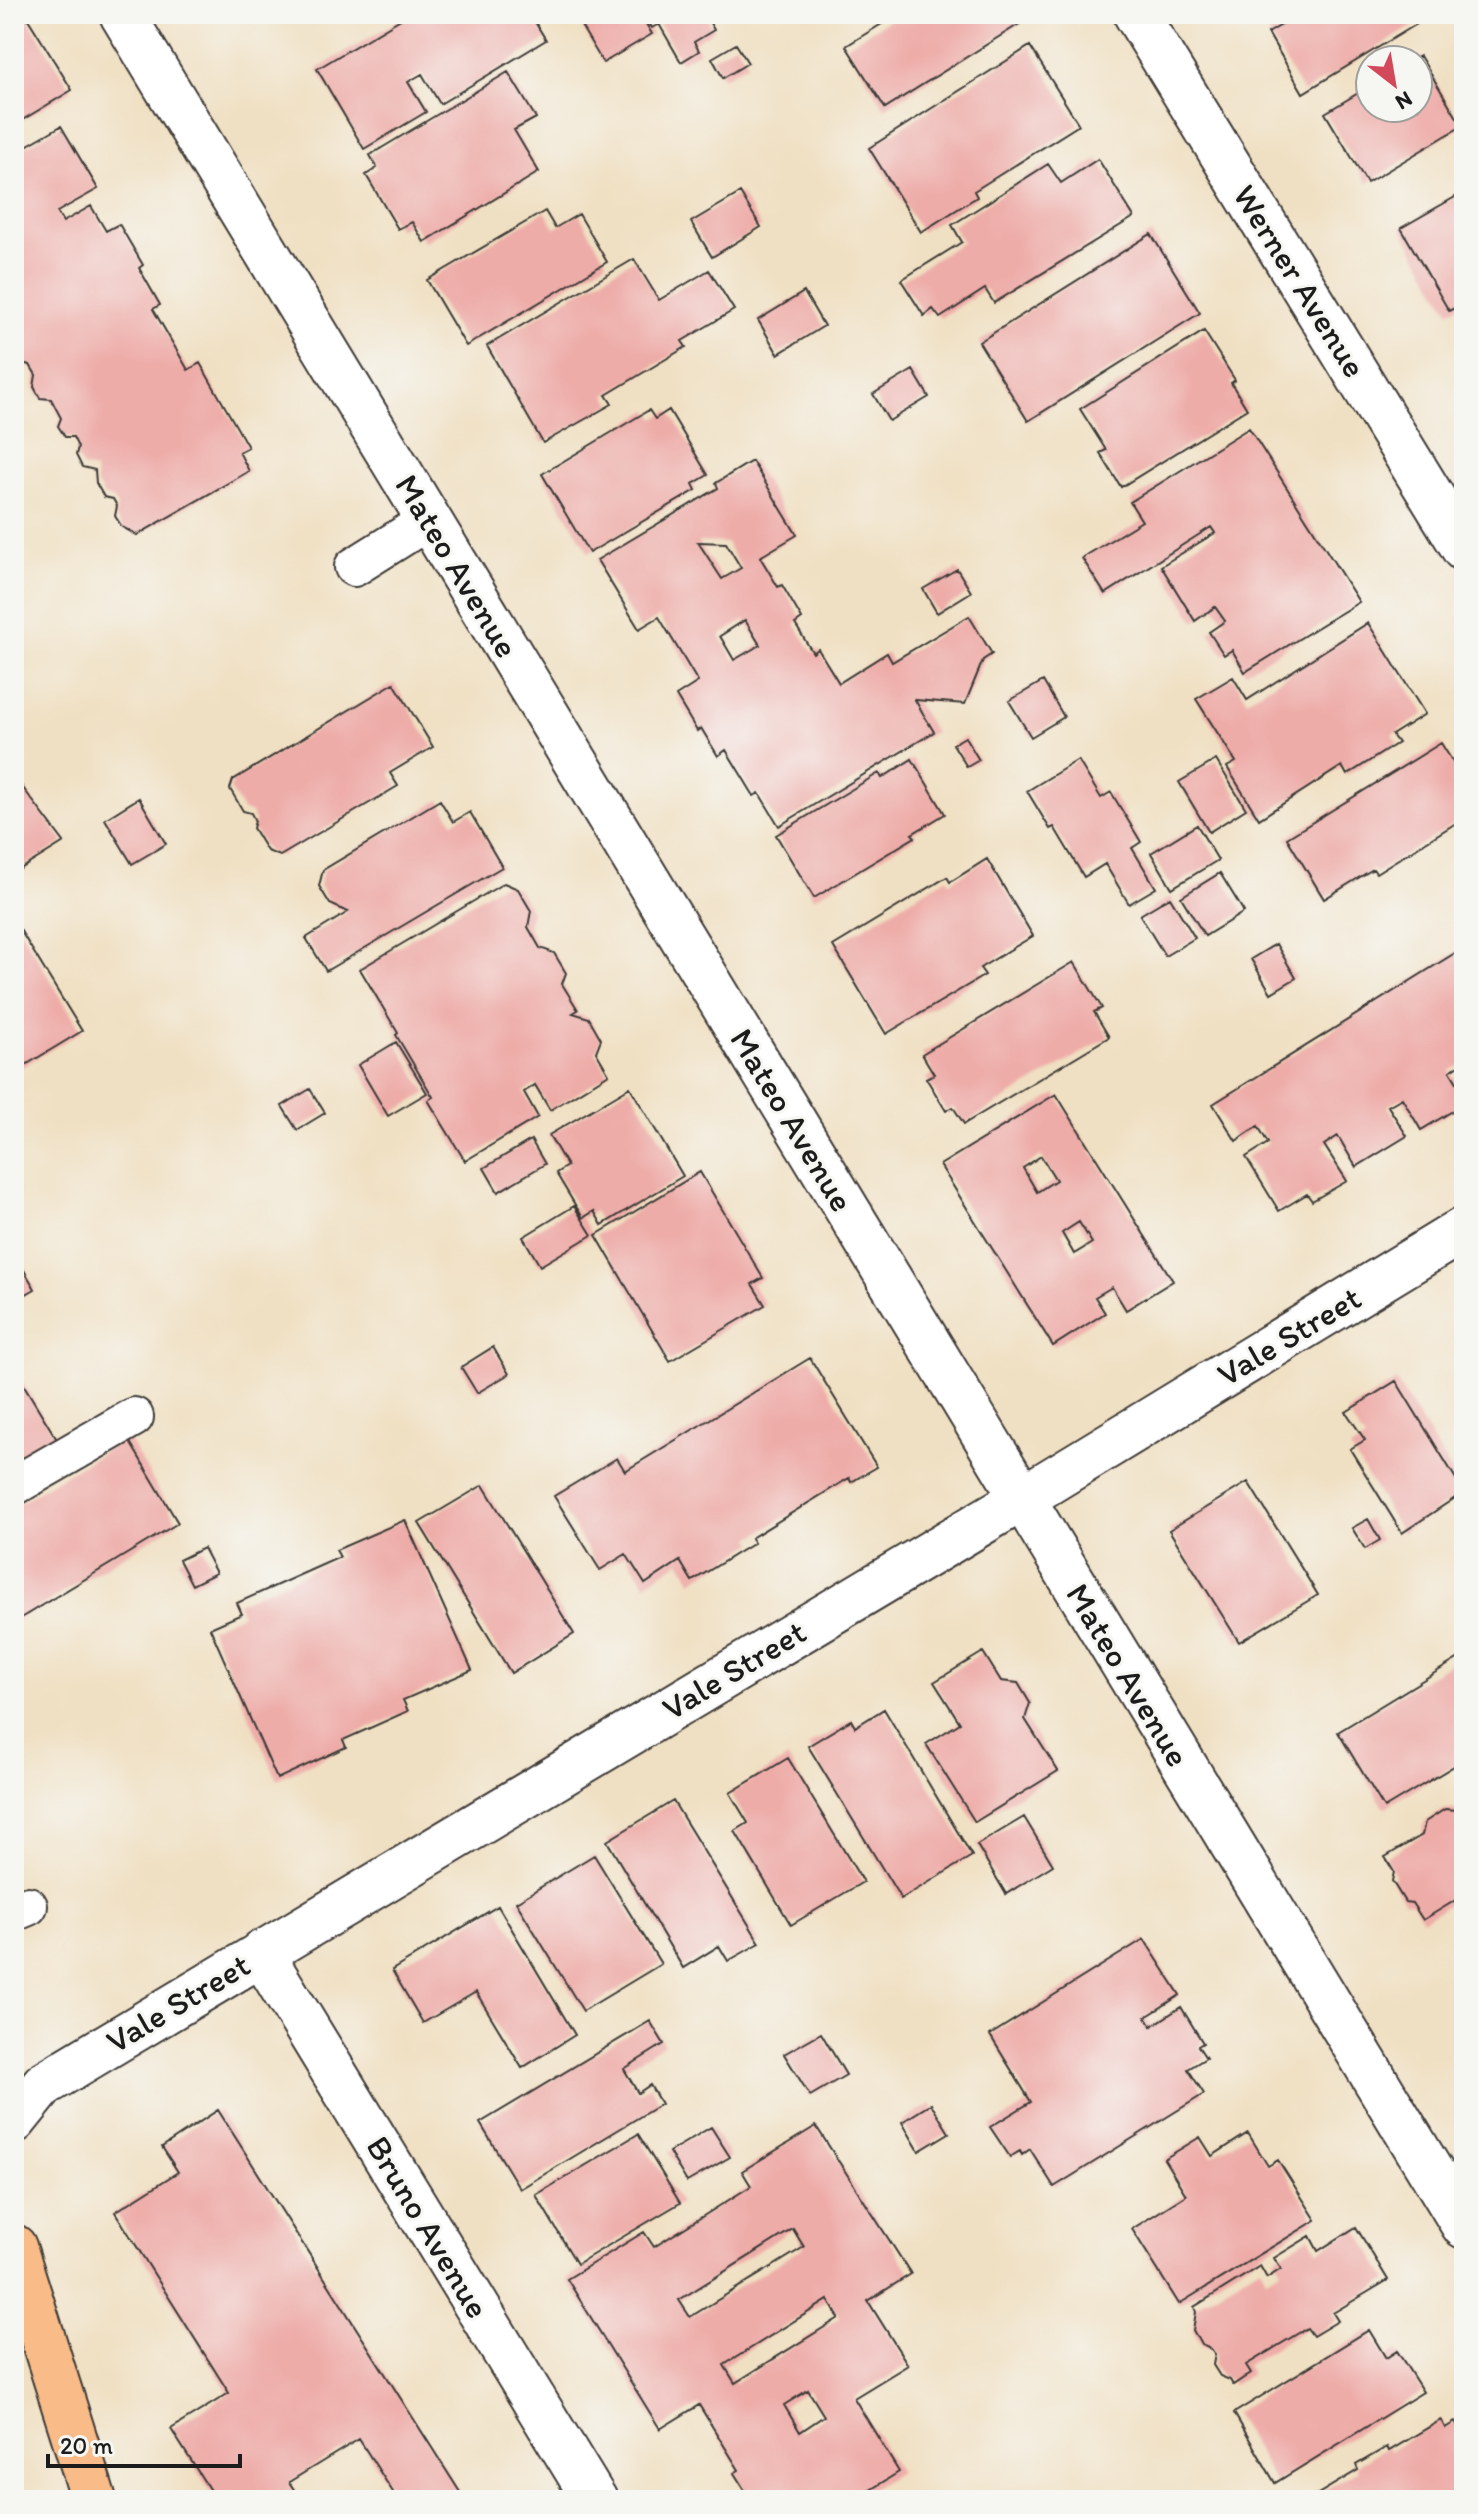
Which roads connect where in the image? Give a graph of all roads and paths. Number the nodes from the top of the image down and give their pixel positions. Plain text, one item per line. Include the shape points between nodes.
1 (122, 14) edge
2 (1136, 14) edge
3 (429, 520) junction
4 (1464, 549) edge
5 (354, 567) dead end
6 (1464, 1229) edge
7 (134, 1417) dead end
8 (14, 1486) edge
9 (1021, 1499) junction
10 (261, 1953) junction
11 (14, 2121) edge
12 (1464, 2226) edge
13 (14, 2247) edge
14 (94, 2500) edge
15 (595, 2500) edge

1 - 3 street, Mateo Avenue
2 - 4 street, Werner Avenue
3 - 5 lane
3 - 9 street, Mateo Avenue
6 - 9 street, Vale Street
7 - 8 lane
9 - 10 street, Vale Street
9 - 12 street, Mateo Avenue
10 - 11 street, Vale Street via 44,2084
10 - 15 street, Bruno Avenue
13 - 14 main road

